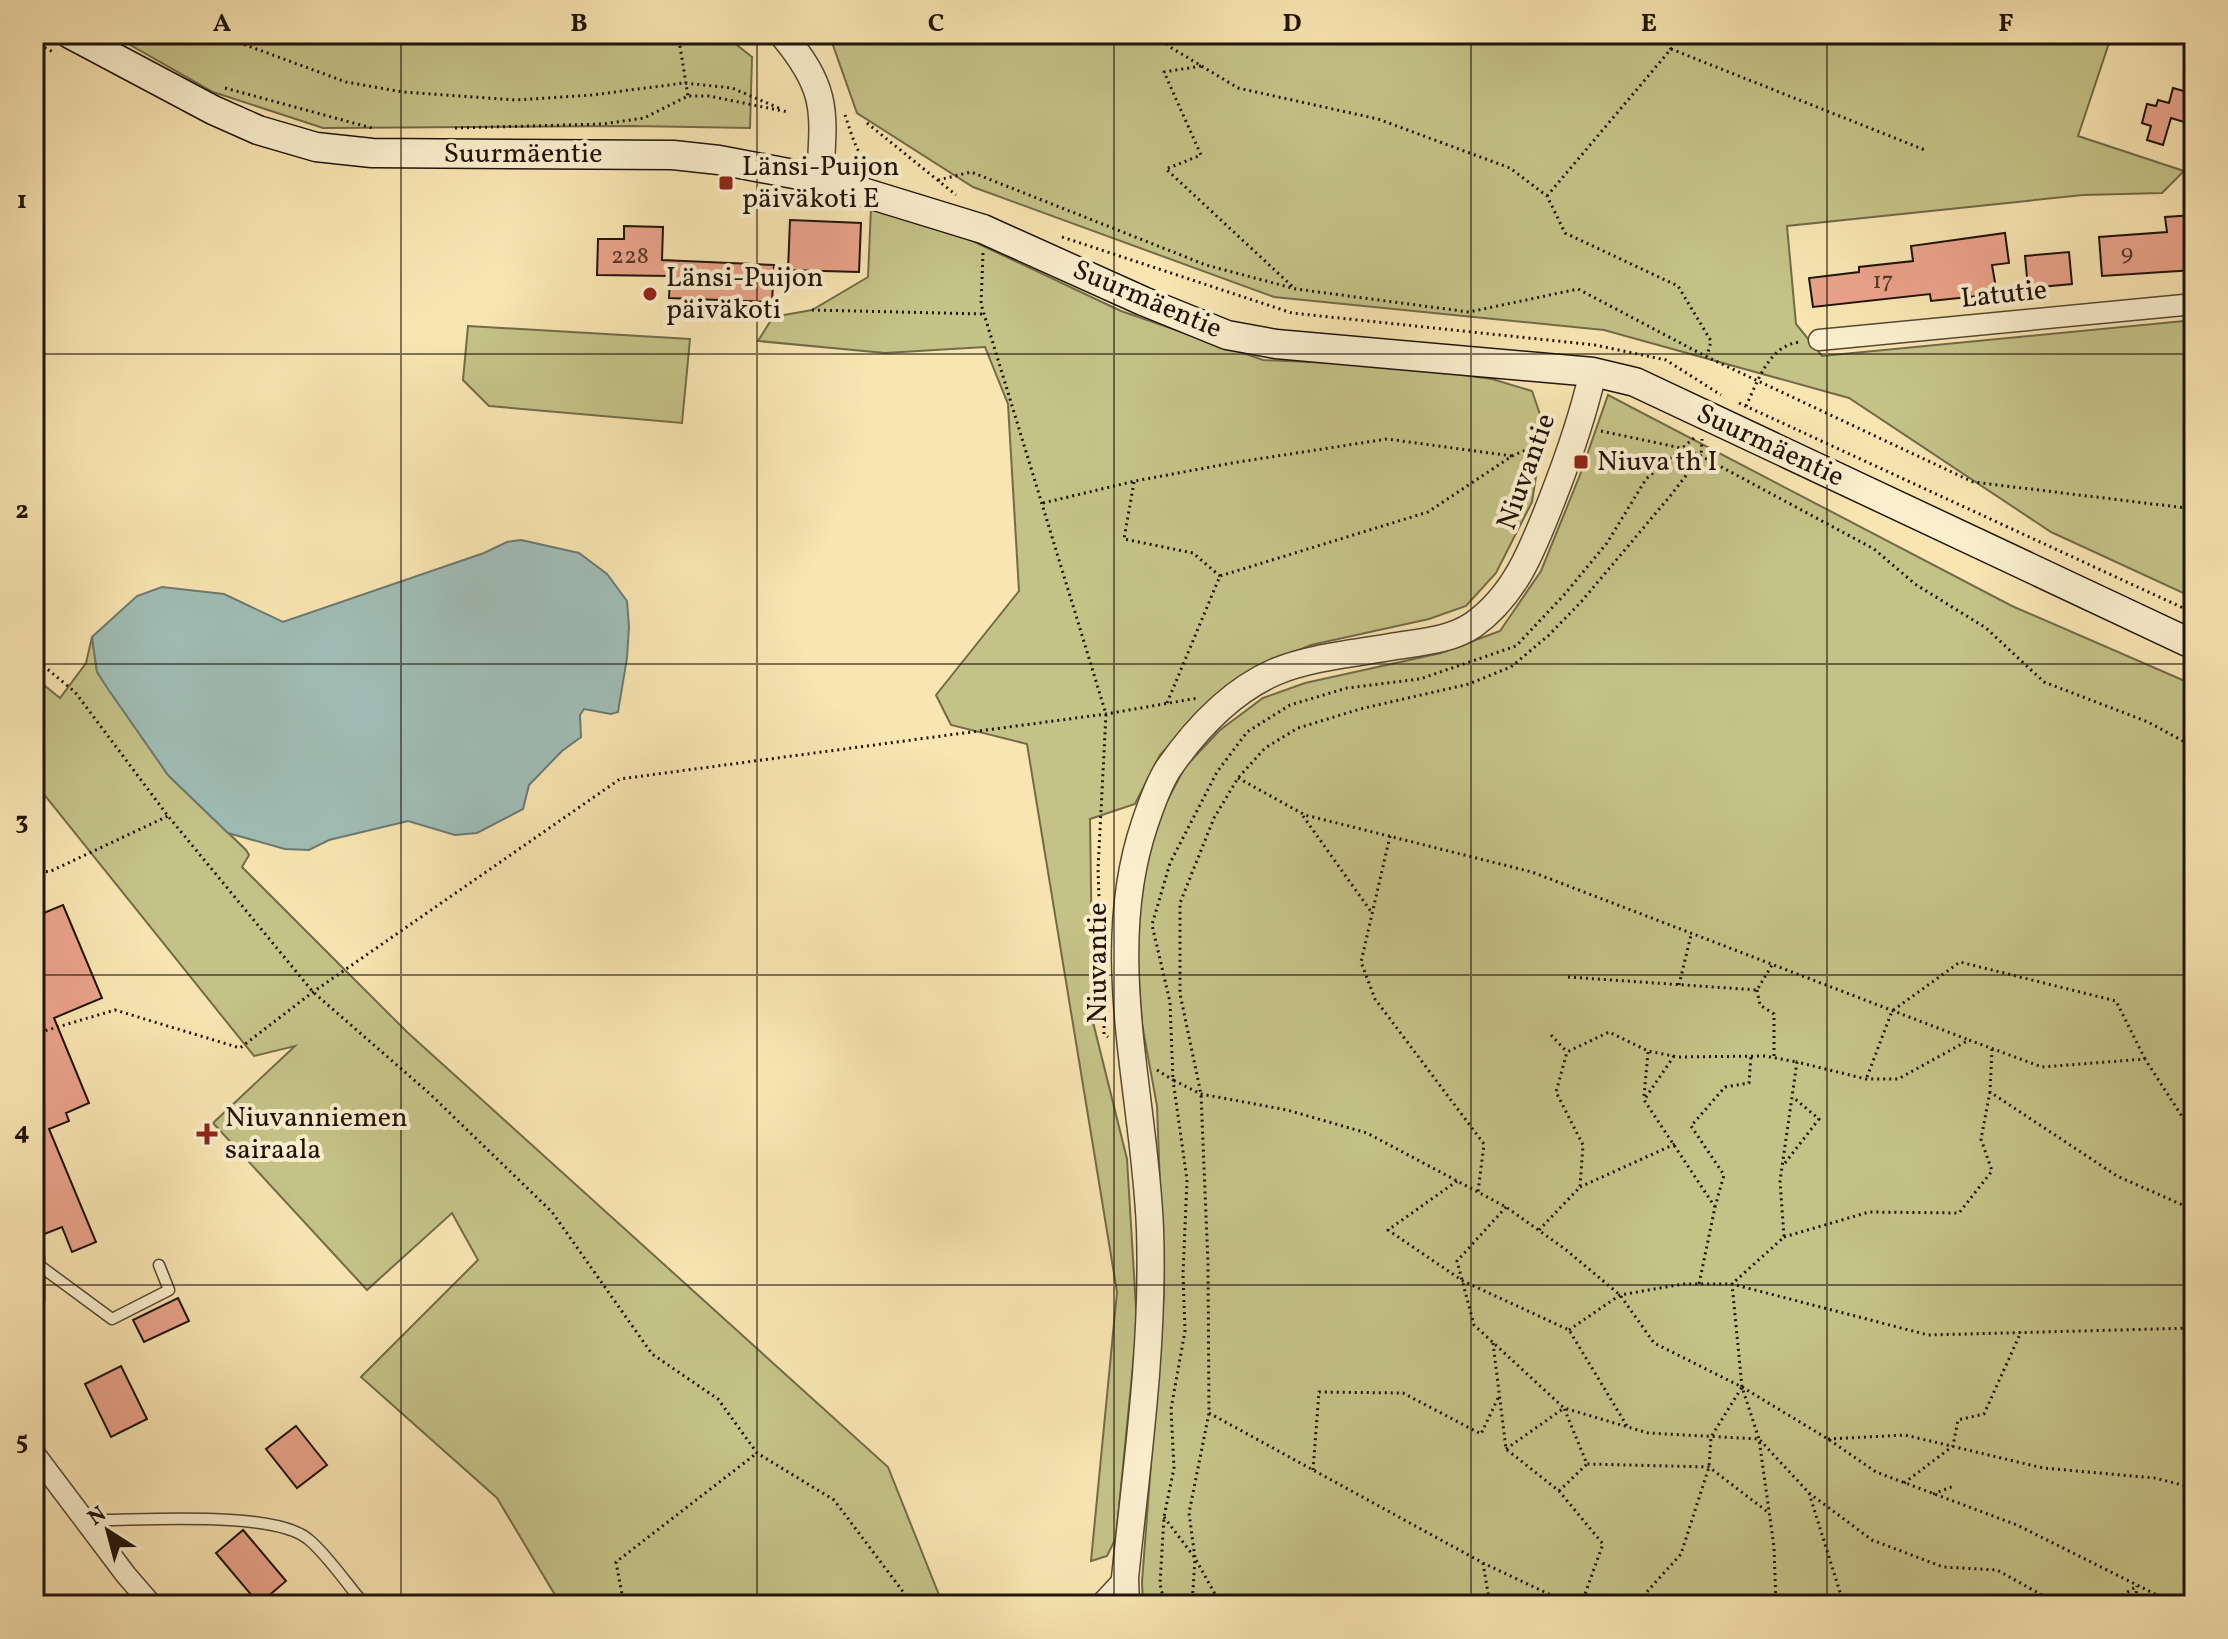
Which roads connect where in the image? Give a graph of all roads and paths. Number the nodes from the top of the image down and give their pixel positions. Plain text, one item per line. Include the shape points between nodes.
1 (125, 34) edge
2 (216, 34) edge
3 (678, 34) edge
4 (782, 34) edge
5 (1159, 34) edge
6 (1659, 34) edge
7 (137, 41) dead end
8 (34, 42) edge
9 (70, 43) edge
10 (1671, 49) junction
11 (1201, 66) junction
12 (684, 83) junction
13 (225, 88) dead end
14 (688, 96) junction
15 (867, 123) dead end
16 (443, 129) dead end
17 (382, 131) dead end
18 (1925, 150) dead end
19 (820, 179) junction
20 (938, 180) junction
21 (957, 196) dead end
22 (1547, 196) junction
23 (983, 229) junction
24 (1296, 289) junction
25 (2194, 304) edge
26 (812, 310) dead end
27 (984, 314) junction
28 (1819, 340) joint
29 (1707, 357) junction
30 (1593, 372) junction
31 (1758, 381) junction
32 (1746, 406) dead end
33 (1580, 426) junction
34 (1681, 448) junction
35 (1512, 456) junction
36 (1701, 456) junction
37 (1135, 481) junction
38 (1042, 503) junction
39 (2194, 509) edge
40 (1220, 576) junction
41 (2194, 645) edge
42 (34, 658) edge
43 (1197, 698) dead end
44 (2194, 700) edge
45 (1166, 705) junction
46 (2194, 710) edge
47 (1106, 714) junction
48 (2194, 747) edge
49 (1238, 778) junction
50 (1301, 812) junction
51 (168, 816) junction
52 (1390, 836) junction
53 (34, 870) edge
54 (1372, 913) junction
55 (1692, 934) junction
56 (1772, 965) junction
57 (1568, 977) dead end
58 (1679, 985) junction
59 (1757, 990) junction
60 (313, 992) junction
61 (1892, 1011) junction
62 (34, 1034) edge
63 (1551, 1035) dead end
64 (1969, 1040) junction
65 (1992, 1049) junction
66 (1648, 1051) junction
67 (1567, 1052) junction
68 (1674, 1056) junction
69 (1751, 1056) junction
70 (1774, 1057) junction
71 (2145, 1059) junction
72 (1797, 1062) junction
73 (1866, 1079) junction
74 (1990, 1092) junction
75 (1201, 1094) junction
76 (1792, 1097) junction
77 (1644, 1100) junction
78 (2194, 1135) edge
79 (1675, 1144) junction
80 (1782, 1166) junction
81 (1457, 1181) junction
82 (1580, 1187) junction
83 (1478, 1192) junction
84 (1506, 1207) junction
85 (1715, 1207) junction
86 (2194, 1210) edge
87 (1539, 1230) junction
88 (1784, 1237) junction
89 (35, 1260) edge
90 (159, 1265) dead end
91 (1463, 1281) junction
92 (1699, 1284) junction
93 (1732, 1284) junction
94 (1620, 1295) junction
95 (34, 1300) edge
96 (2194, 1328) edge
97 (1569, 1330) junction
98 (2021, 1332) junction
99 (1493, 1343) junction
100 (1742, 1387) junction
101 (1499, 1396) junction
102 (1564, 1408) junction
103 (1209, 1413) junction
104 (1628, 1427) junction
105 (1711, 1437) junction
106 (1759, 1439) junction
107 (1828, 1439) junction
108 (1953, 1446) junction
109 (1506, 1449) junction
110 (34, 1453) edge
111 (757, 1453) junction
112 (1587, 1464) junction
113 (1709, 1467) junction
114 (1313, 1470) junction
115 (1904, 1483) junction
116 (1954, 1486) dead end
117 (2194, 1488) edge
118 (1559, 1491) junction
119 (1809, 1493) junction
120 (1933, 1494) junction
121 (1769, 1513) junction
122 (1164, 1517) dead end
123 (87, 1524) junction
124 (1195, 1558) junction
125 (1483, 1563) junction
126 (1125, 1578) junction
127 (2137, 1586) junction
128 (152, 1605) edge
129 (365, 1605) edge
130 (624, 1605) edge
131 (913, 1605) edge
132 (1100, 1605) edge
133 (1126, 1605) edge
134 (1192, 1605) edge
135 (1221, 1605) edge
136 (1490, 1605) edge
137 (1572, 1605) edge
138 (1581, 1605) edge
139 (1635, 1605) edge
140 (1776, 1605) edge
141 (1844, 1605) edge
142 (2060, 1605) edge
143 (2107, 1605) edge
144 (2135, 1605) edge
145 (2177, 1605) edge

1 - 7 path
2 - 12 path via 346,82 403,92 516,100
3 - 12 path
4 - 19 street via 817,86 824,115
5 - 11 path
6 - 10 path
8 - 9 path
9 - 19 main road, Suurmäentie via 258,130 316,147 372,153 673,155
10 - 18 path
10 - 22 path
11 - 22 path via 1238,88 1378,119 1510,168
11 - 24 path via 1164,72 1201,155 1166,169
12 - 14 path
12 - 14 path via 732,88 788,112
13 - 17 path
14 - 16 path via 644,118 603,124
15 - 20 path
19 - 23 main road, Suurmäentie
20 - 21 path
20 - 24 path via 971,172 1206,265
22 - 29 path via 1565,233 1678,286 1711,341
23 - 27 path
23 - 30 main road, Suurmäentie via 1227,335 1276,344
24 - 29 path via 1469,312 1578,289
25 - 28 street, Latutie
26 - 27 path
27 - 38 path
28 - 31 path via 1790,343 1773,354
29 - 31 path
30 - 33 street, Niuvantie
30 - 41 main road, Suurmäentie via 1635,382
31 - 32 path
31 - 39 path via 1973,482
33 - 34 path
33 - 35 path
33 - 126 street, Niuvantie via 1529,559 1502,600 1471,626 1447,637 1278,670 1244,688 1205,723 1167,771 1149,811 1135,851 1125,918 1130,1053 1142,1126 1150,1275 1149,1336
34 - 36 path
34 - 36 path via 1702,432
34 - 75 path via 1646,479 1607,543 1516,646 1420,679 1347,688 1290,705 1247,732 1217,772 1170,863 1152,925 1170,1002 1173,1080
35 - 37 path via 1387,439
35 - 40 path via 1428,512
36 - 48 path via 1874,549 1915,584 1986,628 2044,682 2148,722
36 - 49 path via 1581,602 1511,667 1469,684 1298,728 1265,748
37 - 38 path
37 - 40 path via 1124,539 1193,553
38 - 47 path
40 - 45 path
42 - 51 path via 75,692
43 - 45 path
44 - 46 lane
45 - 47 path
47 - 60 path via 620,779
49 - 50 path
49 - 75 path via 1214,818 1180,903 1180,994
50 - 52 path
50 - 54 path
51 - 53 path via 49,872
51 - 60 path
52 - 54 path
52 - 55 path via 1532,872
54 - 83 path via 1361,962 1370,987 1484,1144
55 - 56 path
55 - 58 path
56 - 59 path
56 - 61 path
57 - 58 path
58 - 59 path
59 - 70 path via 1760,1005 1774,1014
60 - 62 path via 240,1048 115,1010
60 - 111 path via 429,1093 552,1212 652,1354 718,1399
61 - 64 path
61 - 71 path via 1960,962 2116,1001
61 - 73 path
63 - 67 path
64 - 65 path
64 - 73 path via 1898,1079
65 - 71 path via 2042,1067
65 - 74 path
66 - 67 path via 1609,1032
66 - 68 path
66 - 77 path
67 - 82 path via 1556,1092 1583,1145
68 - 69 path
68 - 77 path
69 - 70 path
69 - 85 path via 1749,1083 1725,1087 1691,1126 1724,1175
70 - 72 path
71 - 78 path
72 - 73 path
72 - 76 path
74 - 86 path via 2117,1176
74 - 88 path via 1981,1139 1992,1171 1959,1213 1869,1212
75 - 81 path via 1287,1110 1367,1133
75 - 103 path
76 - 80 path
76 - 80 path via 1819,1119
77 - 79 path
79 - 82 path
79 - 85 path
80 - 88 path
81 - 83 path
81 - 91 path via 1388,1230
82 - 87 path
83 - 84 path
84 - 87 path
84 - 91 path via 1457,1261
85 - 92 path
87 - 94 path
88 - 93 path
89 - 90 lane via 112,1319 169,1290
89 - 95 street
91 - 97 path
91 - 99 path via 1474,1325
92 - 93 path
92 - 94 path
93 - 98 path via 1928,1335
93 - 100 path
94 - 97 path
94 - 100 path via 1654,1343
96 - 98 path
97 - 104 path
98 - 108 path via 1984,1414 1958,1420
99 - 101 path
99 - 102 path
100 - 105 path
100 - 106 path
100 - 107 path
101 - 109 path
101 - 114 path via 1481,1434 1403,1393 1319,1392
102 - 104 path
102 - 109 path
102 - 112 path
103 - 114 path
103 - 124 path via 1189,1513
104 - 105 path
105 - 106 path
105 - 113 path
106 - 119 path
106 - 121 path
107 - 108 path via 1905,1435
107 - 115 path via 1876,1472
108 - 115 path
108 - 117 path via 2043,1468 2155,1478
109 - 118 path
110 - 123 street
111 - 130 path via 616,1562
111 - 131 path via 834,1500
112 - 113 path
112 - 118 path
113 - 121 path
113 - 139 path via 1681,1554
114 - 125 path
115 - 120 path
116 - 120 path
118 - 138 path via 1603,1544
119 - 141 path
119 - 142 path via 1872,1540 1943,1567 1997,1570
120 - 127 path via 2017,1525
121 - 140 path
122 - 124 path
123 - 128 street
123 - 129 lane via 277,1524 308,1538
124 - 134 path
124 - 135 path
125 - 136 path
125 - 137 path
126 - 132 street
126 - 133 street, Niuvantie
127 - 143 path
127 - 144 path
127 - 145 path

